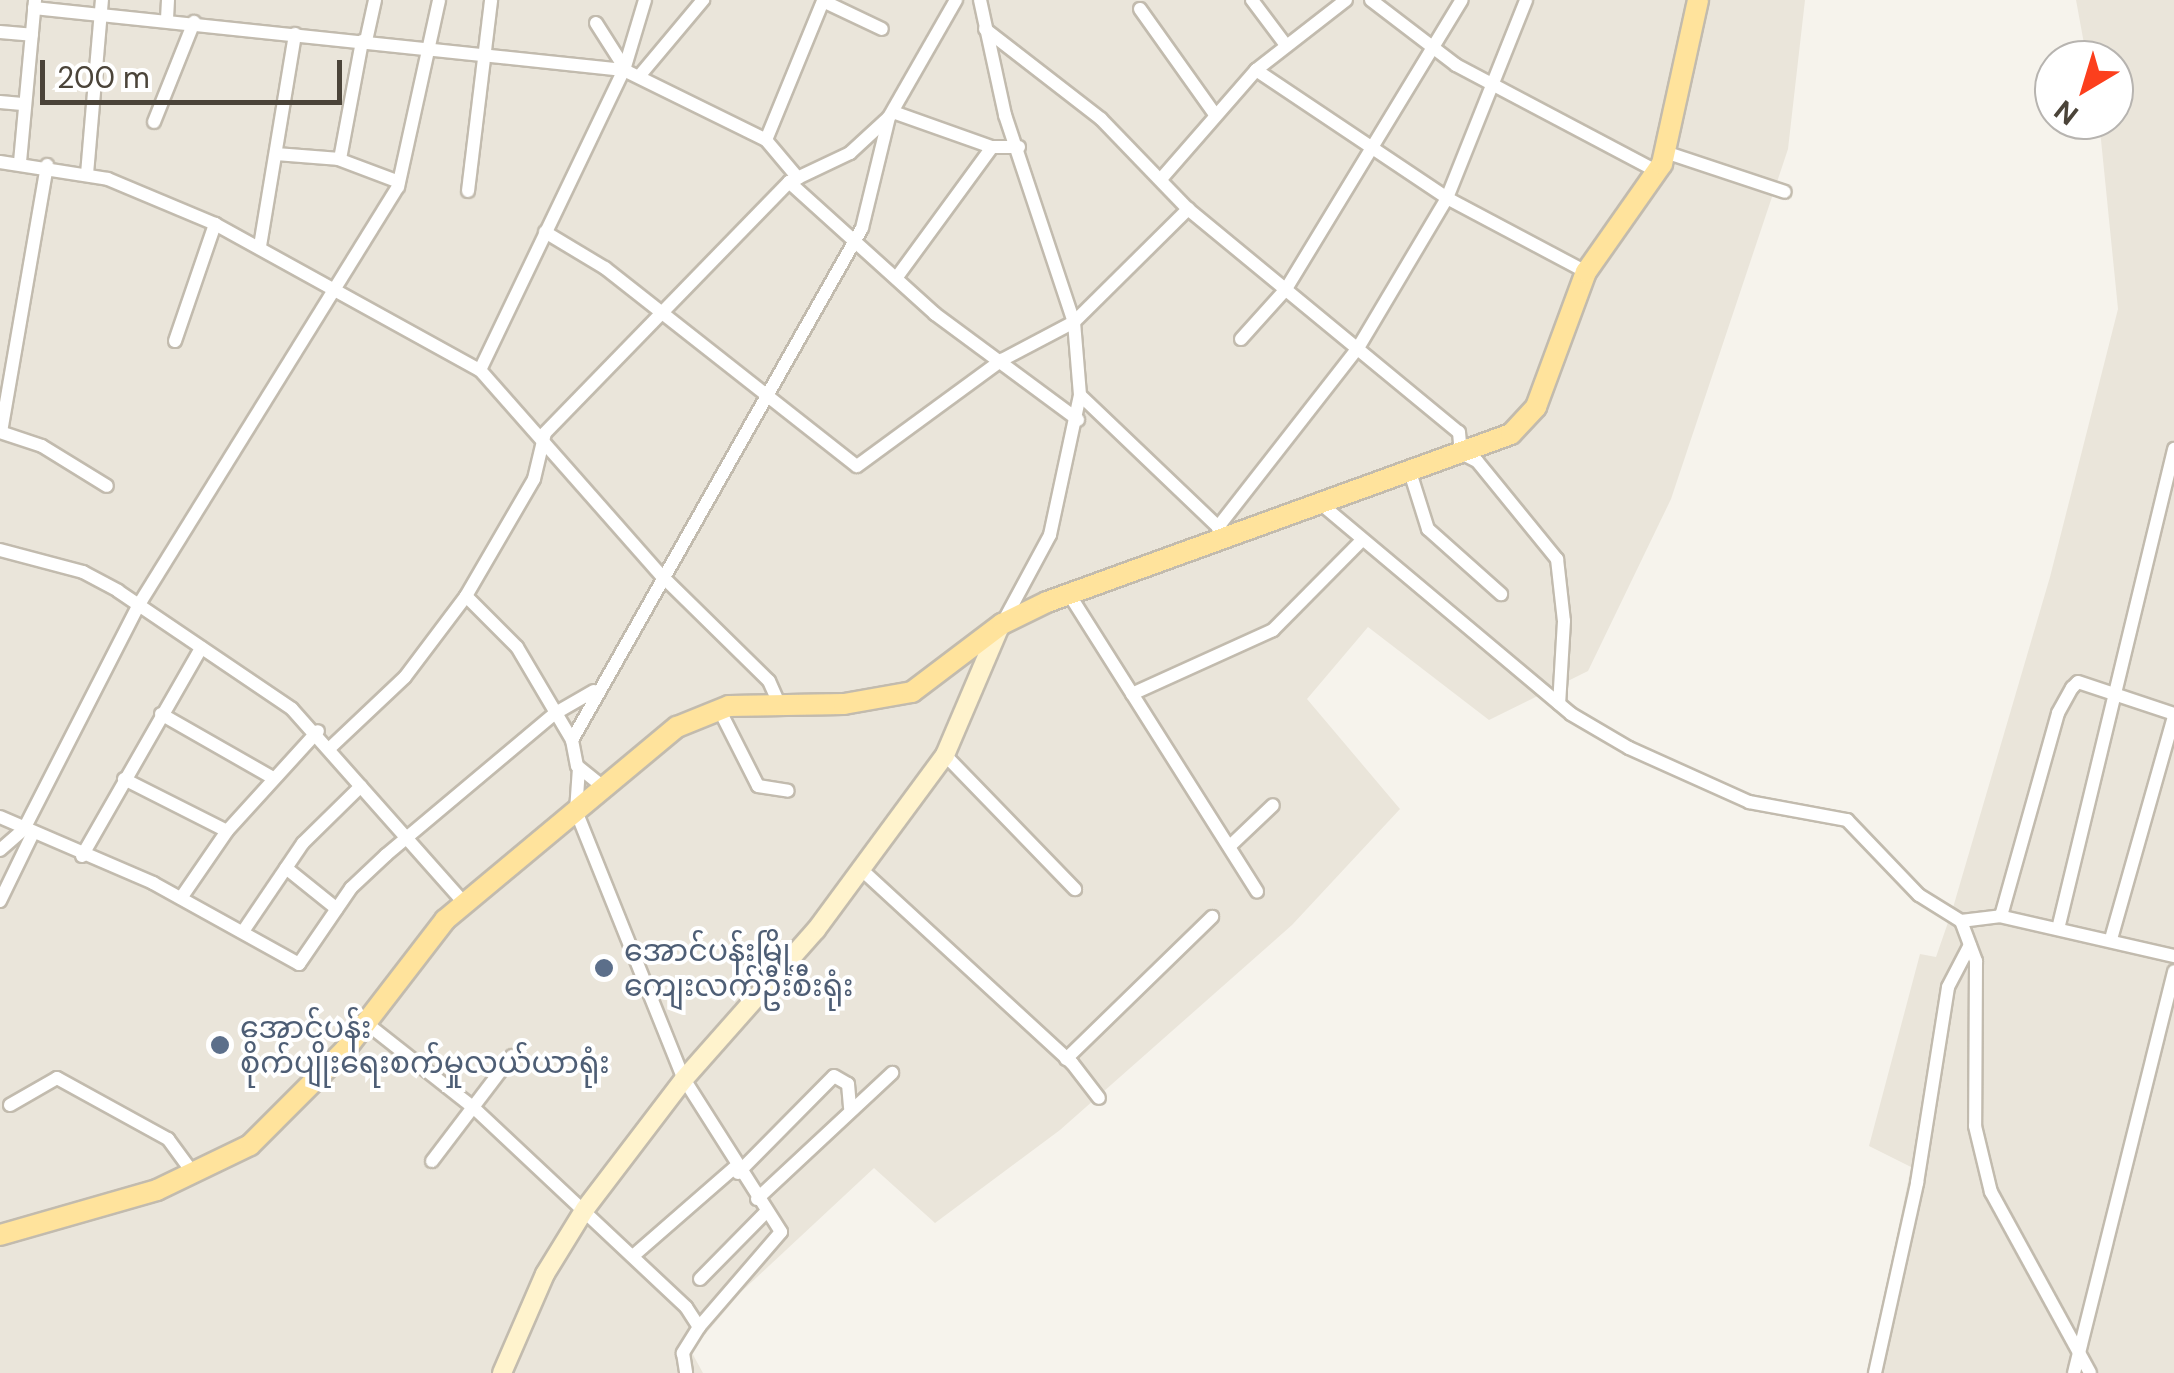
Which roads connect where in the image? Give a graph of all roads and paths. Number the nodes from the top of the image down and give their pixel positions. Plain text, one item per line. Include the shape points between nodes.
1 (168, 0) edge
2 (375, 0) edge
3 (439, 0) edge
4 (492, 0) edge
5 (645, 0) edge
6 (703, 0) edge
7 (956, 0) edge
8 (980, 0) edge
9 (1252, 0) edge
10 (1346, 0) edge
11 (1371, 0) edge
12 (1462, 0) edge
13 (1526, 0) edge
14 (1698, 0) edge
15 (34, 4) edge
16 (102, 7) edge
17 (1140, 9) dead end
18 (167, 19) junction
19 (194, 22) junction
20 (596, 23) dead end
21 (882, 29) dead end
22 (985, 29) junction
23 (0, 32) edge
24 (295, 34) junction
25 (32, 35) junction
26 (364, 41) junction
27 (1285, 44) junction
28 (1434, 46) junction
29 (424, 52) junction
30 (487, 59) junction
31 (624, 70) junction
32 (1256, 70) junction
33 (641, 74) junction
34 (1490, 84) junction
35 (0, 102) edge
36 (25, 104) junction
37 (1214, 113) junction
38 (891, 114) junction
39 (154, 122) dead end
40 (766, 140) junction
41 (992, 147) junction
42 (1019, 147) junction
43 (1376, 149) junction
44 (276, 154) junction
45 (338, 159) junction
46 (0, 162) edge
47 (20, 162) junction
48 (1660, 162) junction
49 (47, 165) junction
50 (87, 174) junction
51 (1161, 179) junction
52 (794, 180) junction
53 (399, 182) junction
54 (468, 191) dead end
55 (1785, 192) dead end
56 (1448, 198) junction
57 (1188, 210) junction
58 (215, 224) junction
59 (545, 232) junction
60 (856, 238) junction
61 (260, 246) junction
62 (1586, 272) junction
63 (897, 277) junction
64 (335, 284) junction
65 (1286, 289) junction
66 (664, 312) junction
67 (1074, 322) junction
68 (1240, 339) dead end
69 (175, 340) dead end
70 (1358, 348) junction
71 (1002, 360) junction
72 (480, 370) junction
73 (765, 394) junction
74 (1080, 395) junction
75 (1078, 420) junction
76 (0, 432) edge
77 (546, 441) junction
78 (2174, 449) edge
79 (1461, 454) junction
80 (1410, 472) junction
81 (2172, 472) edge
82 (107, 486) dead end
83 (1321, 504) junction
84 (1219, 534) junction
85 (1360, 542) junction
86 (0, 550) edge
87 (661, 575) junction
88 (1069, 594) junction
89 (1501, 594) dead end
90 (466, 596) junction
91 (138, 606) junction
92 (1002, 624) junction
93 (201, 648) junction
94 (598, 688) junction
95 (1132, 694) junction
96 (2120, 699) junction
97 (778, 702) junction
98 (1558, 704) junction
99 (719, 709) junction
100 (161, 714) junction
101 (554, 714) junction
102 (2174, 715) edge
103 (318, 731) junction
104 (572, 740) junction
105 (332, 746) junction
106 (946, 754) junction
107 (579, 768) junction
108 (273, 778) junction
109 (124, 779) junction
110 (361, 786) junction
111 (602, 786) junction
112 (788, 791) dead end
113 (1273, 805) dead end
114 (576, 811) junction
115 (0, 817) edge
116 (29, 831) junction
117 (227, 831) junction
118 (407, 842) junction
119 (1230, 846) junction
120 (0, 850) edge
121 (82, 856) junction
122 (286, 868) junction
123 (863, 870) junction
124 (1075, 889) dead end
125 (1257, 891) dead end
126 (181, 898) junction
127 (0, 901) edge
128 (464, 903) junction
129 (338, 909) junction
130 (2000, 916) junction
131 (1212, 917) dead end
132 (1960, 921) junction
133 (2058, 929) junction
134 (244, 930) junction
135 (2112, 939) junction
136 (1970, 945) junction
137 (2174, 956) edge
138 (2174, 971) edge
139 (366, 1023) junction
140 (512, 1056) dead end
141 (1066, 1059) junction
142 (892, 1074) dead end
143 (684, 1080) junction
144 (1099, 1098) dead end
145 (10, 1105) dead end
146 (474, 1108) junction
147 (850, 1108) junction
148 (432, 1161) dead end
149 (736, 1170) junction
150 (192, 1173) junction
151 (757, 1200) junction
152 (585, 1209) junction
153 (766, 1212) junction
154 (0, 1235) edge
155 (633, 1256) junction
156 (700, 1279) dead end
157 (699, 1327) junction
158 (2082, 1353) junction
159 (684, 1372) edge
160 (502, 1373) edge
161 (1874, 1373) edge
162 (2074, 1373) edge
163 (2090, 1373) edge

1 - 18 street
2 - 26 street
3 - 29 street
4 - 30 street
5 - 31 street
6 - 33 street
7 - 38 street
8 - 22 street
9 - 27 street
10 - 27 street
11 - 28 street
12 - 28 street
13 - 34 street
14 - 48 main road
15 - 16 street
15 - 25 street
16 - 18 street
16 - 50 street
17 - 37 street
18 - 19 street
19 - 24 street
19 - 39 street
20 - 31 street
21 - 40 street via 823,1
22 - 42 street
22 - 51 street via 1101,119
23 - 25 street
24 - 26 street
24 - 44 street
25 - 36 street
26 - 29 street
26 - 45 street
27 - 32 street
28 - 34 street
28 - 43 street
29 - 30 street
29 - 53 street
30 - 31 street
30 - 54 street
31 - 33 street
31 - 59 street
32 - 37 street
32 - 43 street
33 - 40 street
34 - 48 street
34 - 56 street
35 - 36 street
36 - 47 street
37 - 51 street
38 - 41 street
38 - 52 street via 850,153
38 - 60 street via 871,206
40 - 52 street
41 - 42 street
41 - 63 street
42 - 67 street
43 - 56 street
43 - 65 street
44 - 45 street
44 - 61 street
45 - 53 street
46 - 47 street
47 - 49 street
48 - 55 street
48 - 62 main road via 1632,217
49 - 50 street
49 - 76 street
50 - 58 street
51 - 57 street
52 - 60 street
52 - 66 street
53 - 64 street
56 - 62 street
56 - 70 street
57 - 65 street
57 - 67 street
58 - 61 street
58 - 69 street
59 - 66 street
59 - 72 street
60 - 63 street
60 - 73 street
61 - 64 street
62 - 79 main road via 1536,407 1511,434
63 - 71 street
64 - 72 street
64 - 91 street
65 - 68 street
65 - 70 street
66 - 73 street
66 - 77 street via 545,433
67 - 71 street
67 - 74 street
70 - 79 street via 1459,432
70 - 84 street
71 - 73 street via 857,466
71 - 75 street
72 - 77 street
73 - 87 street
74 - 75 street
74 - 84 street
75 - 92 street via 1050,535
76 - 82 street via 42,446
77 - 87 street
77 - 90 street
78 - 81 street
79 - 80 main road
79 - 98 street via 1478,461 1557,559 1564,621
80 - 83 main road
80 - 89 street via 1428,529
81 - 96 street
83 - 84 main road
83 - 85 street
84 - 88 main road
85 - 95 street via 1274,630
85 - 98 street
86 - 91 street via 82,572
87 - 94 street
87 - 97 street via 769,681
88 - 92 main road
88 - 95 street
90 - 101 street via 518,647
90 - 105 street via 405,677
91 - 93 street
91 - 116 street
92 - 97 main road via 912,692 844,704
92 - 106 street
93 - 100 street
93 - 103 street
94 - 101 street
94 - 104 street
95 - 119 street
96 - 102 street
96 - 130 street via 2078,682 2064,700
96 - 133 street
97 - 99 main road
98 - 132 street via 1702,784 1847,820 1919,895
99 - 111 main road via 677,726
99 - 112 street via 758,786
100 - 108 street
100 - 109 street
101 - 104 street
101 - 118 street
102 - 135 street
103 - 105 street
103 - 108 street
104 - 107 street
105 - 110 street
106 - 123 street
106 - 124 street
107 - 111 street
107 - 114 street
108 - 117 street
109 - 117 street
109 - 121 street
110 - 118 street
110 - 122 street
111 - 114 main road
113 - 119 street
114 - 128 main road
114 - 143 street
115 - 116 street
116 - 120 street
116 - 121 street
116 - 127 street
117 - 126 street
118 - 128 street
118 - 129 street
119 - 125 street
121 - 126 street
122 - 129 street
122 - 134 street
123 - 141 street
123 - 143 street
126 - 134 street
128 - 139 main road via 415,954
129 - 134 street via 300,964
130 - 132 street
130 - 133 street
131 - 141 street
132 - 136 street
133 - 135 street
135 - 137 street
136 - 158 street via 1976,961 1976,1126 1990,1192
136 - 161 street via 1948,987 1917,1183
138 - 158 street
139 - 146 street
139 - 150 main road via 281,1119
140 - 146 street
141 - 144 street
142 - 147 street
143 - 149 street
143 - 152 street
145 - 150 street via 56,1078 168,1139
146 - 148 street
146 - 152 street
147 - 149 street via 848,1084 834,1076
147 - 151 street
149 - 151 street
149 - 155 street
150 - 154 main road
151 - 153 street
152 - 155 street
152 - 160 street via 545,1274
153 - 156 street
153 - 157 street via 780,1240
155 - 157 street
157 - 159 street via 682,1353
158 - 162 street
158 - 163 street

